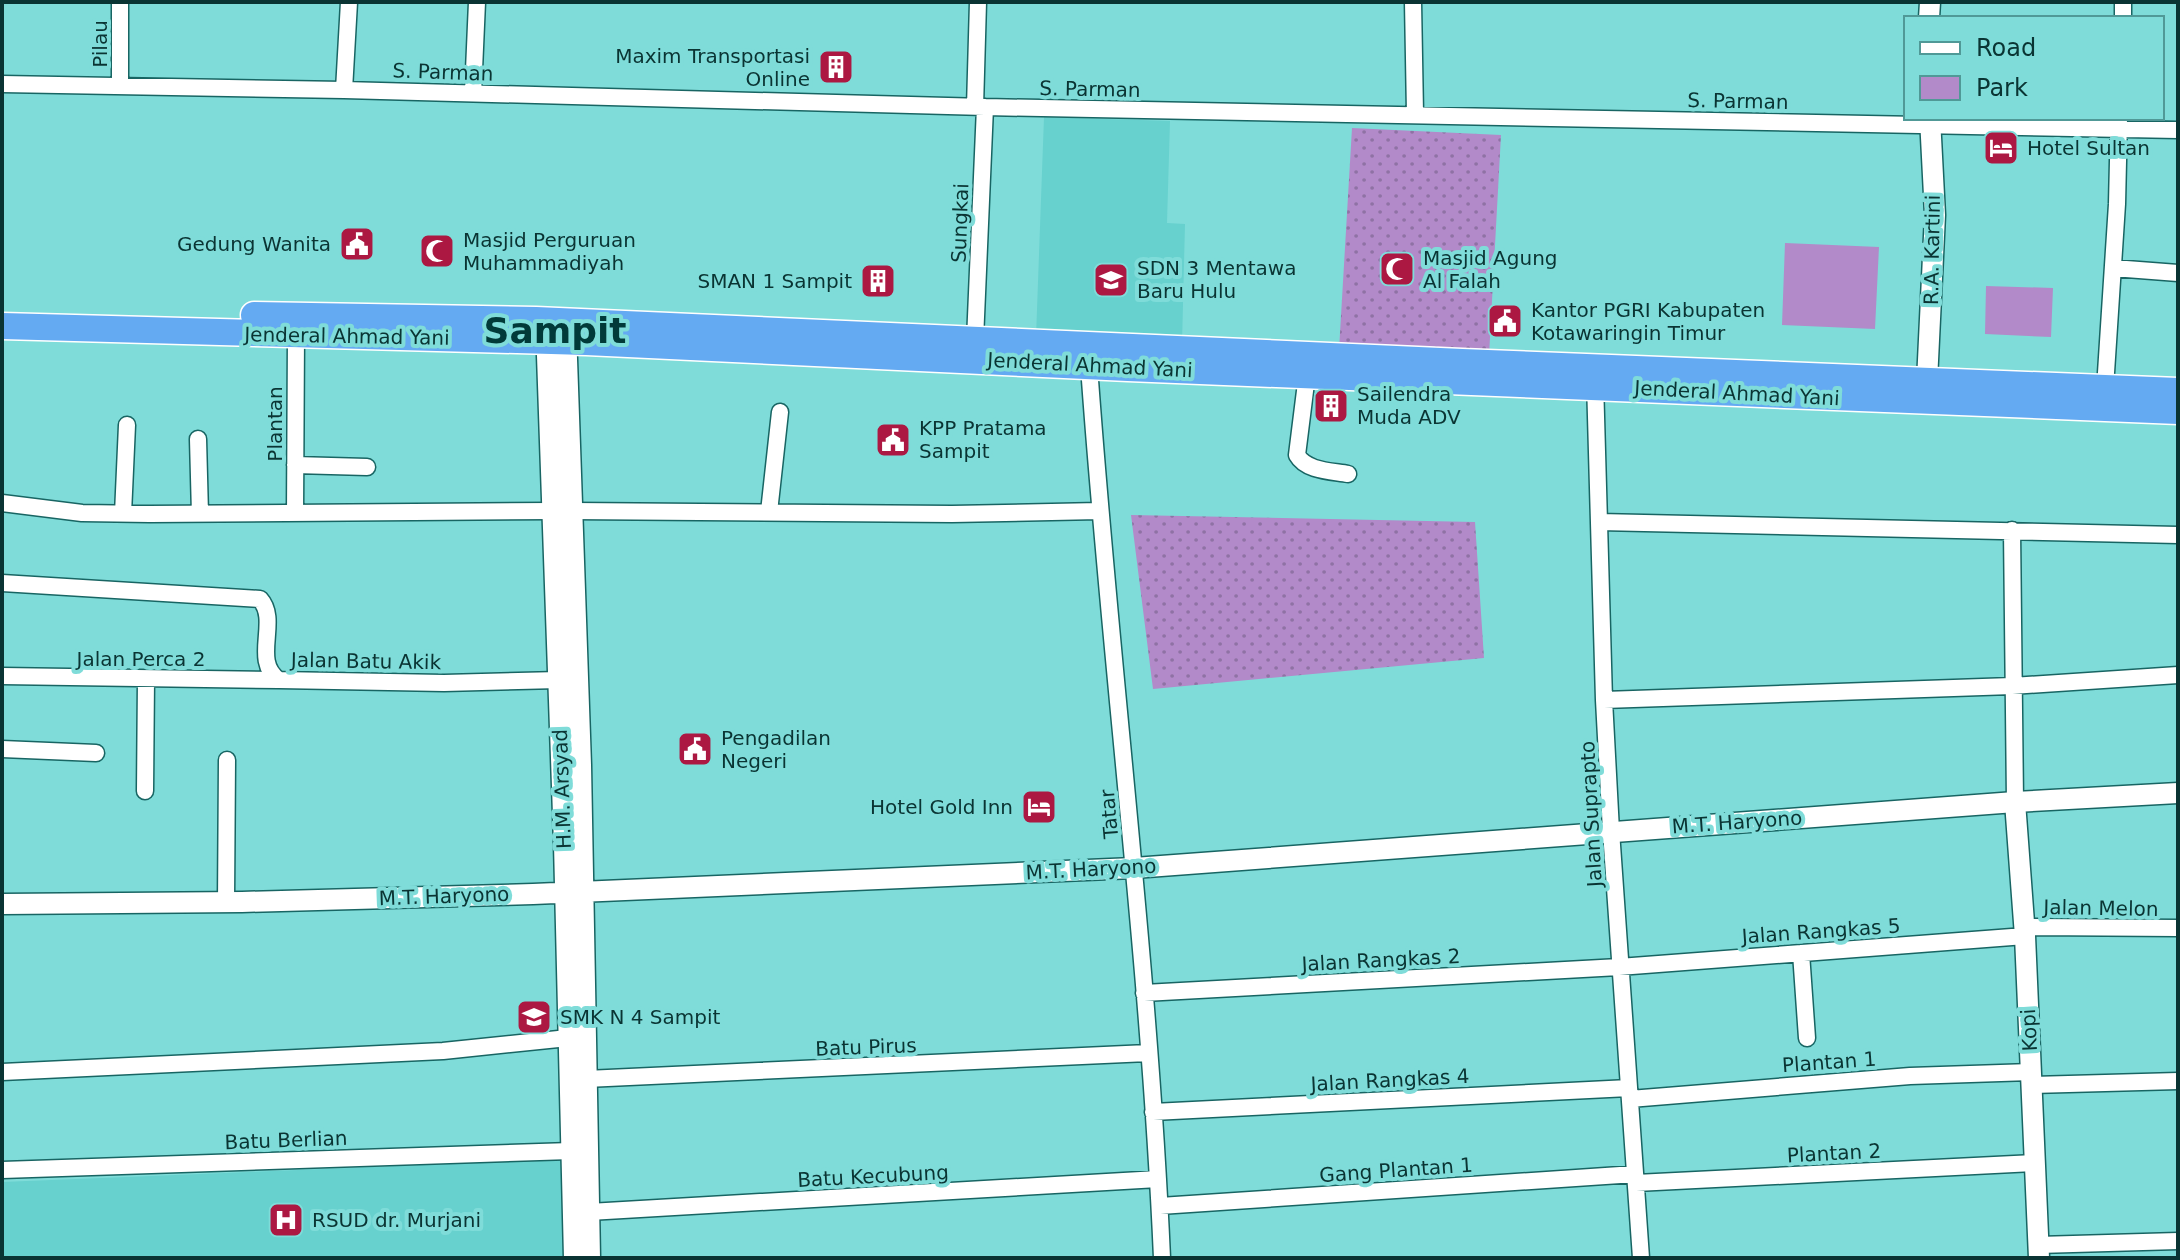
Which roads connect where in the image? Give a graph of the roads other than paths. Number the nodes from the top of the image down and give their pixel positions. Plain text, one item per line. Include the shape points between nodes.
1 (120, 2) edge
2 (349, 2) edge
3 (477, 2) edge
4 (978, 2) edge
5 (1413, 2) edge
6 (2, 84) edge
7 (120, 86) junction
8 (344, 90) junction
9 (473, 93) junction
10 (980, 107) junction
11 (1415, 114) junction
12 (1930, 122) edge
13 (2119, 123) edge
14 (2178, 130) edge
15 (2113, 268) junction
16 (2178, 273) edge
17 (2, 308) edge
18 (269, 325) junction
19 (2, 326) edge
20 (556, 331) junction
21 (296, 334) junction
22 (975, 340) junction
23 (1089, 366) junction
24 (1307, 375) junction
25 (1595, 377) junction
26 (1927, 381) junction
27 (2105, 388) junction
28 (2178, 391) edge
29 (2178, 411) edge
30 (780, 412) dead end
31 (127, 425) dead end
32 (198, 439) dead end
33 (295, 465) junction
34 (367, 467) dead end
35 (1348, 474) dead end
36 (2, 503) edge
37 (562, 511) junction
38 (1099, 511) junction
39 (769, 512) junction
40 (295, 513) junction
41 (123, 514) junction
42 (200, 514) junction
43 (1599, 522) junction
44 (2012, 530) junction
45 (2178, 535) edge
46 (2, 583) edge
47 (567, 644) junction
48 (2178, 675) edge
49 (2, 676) edge
50 (146, 679) junction
51 (279, 680) junction
52 (559, 680) junction
53 (2012, 686) junction
54 (1604, 700) junction
55 (2, 749) edge
56 (96, 753) dead end
57 (227, 760) dead end
58 (145, 791) dead end
59 (2178, 793) edge
60 (2015, 802) junction
61 (1611, 831) junction
62 (1134, 868) junction
63 (574, 892) junction
64 (226, 902) junction
65 (2, 904) edge
66 (2178, 928) edge
67 (2025, 931) junction
68 (1801, 953) junction
69 (1619, 967) junction
70 (1144, 993) junction
71 (568, 1038) junction
72 (1807, 1038) dead end
73 (1148, 1053) junction
74 (2, 1072) edge
75 (586, 1079) junction
76 (2031, 1079) junction
77 (2178, 1081) edge
78 (1630, 1093) junction
79 (1153, 1112) junction
80 (571, 1151) junction
81 (2035, 1163) junction
82 (2, 1170) edge
83 (1158, 1179) junction
84 (1636, 1179) junction
85 (1160, 1206) junction
86 (589, 1212) junction
87 (2178, 1241) edge
88 (2039, 1251) edge
89 (574, 1258) edge
90 (590, 1258) edge
91 (1162, 1258) edge
92 (1641, 1258) edge

1 - 7 street, Pilau
2 - 8 street
3 - 9 street
4 - 10 street, Sungkai
5 - 11 street
6 - 7 street, S. Parman
7 - 8 street, S. Parman
8 - 9 street, S. Parman
9 - 10 street, S. Parman
10 - 11 street, S. Parman
10 - 22 street, Sungkai
11 - 12 street, S. Parman
12 - 13 street, S. Parman
12 - 26 street, R.A. Kartini via 1935,224
13 - 14 street, S. Parman
13 - 15 street
15 - 16 street
15 - 27 street
17 - 18 highway, Jenderal Ahmad Yani
18 - 19 highway, Jenderal Ahmad Yani
18 - 20 highway, Jenderal Ahmad Yani
18 - 21 highway, Jenderal Ahmad Yani
20 - 21 highway, Jenderal Ahmad Yani
20 - 22 highway, Jenderal Ahmad Yani
20 - 23 highway, Jenderal Ahmad Yani
20 - 37 street, H.M. Arsyad
21 - 33 street, Plantan
22 - 25 highway, Jenderal Ahmad Yani
23 - 24 highway, Jenderal Ahmad Yani
23 - 38 street, Tatar
24 - 25 highway, Jenderal Ahmad Yani
24 - 35 street via 1299,460
25 - 26 highway, Jenderal Ahmad Yani
25 - 29 highway, Jenderal Ahmad Yani
25 - 43 street, Jalan Suprapto
26 - 27 highway, Jenderal Ahmad Yani
27 - 28 highway, Jenderal Ahmad Yani
30 - 39 street
31 - 41 street
32 - 42 street
33 - 34 street
33 - 40 street, Plantan
36 - 41 street
37 - 39 street
37 - 40 street
37 - 47 street, H.M. Arsyad
38 - 39 street
38 - 62 street, Tatar
40 - 42 street
41 - 42 street
43 - 44 street
43 - 54 street, Jalan Suprapto
44 - 45 street
44 - 53 street
46 - 51 street, Jalan Batu Akik via 260,599 266,607 266,665
47 - 52 street, H.M. Arsyad
47 - 63 street, H.M. Arsyad
48 - 53 street
49 - 50 street, Jalan Perca 2
50 - 51 street, Jalan Perca 2
50 - 58 street
51 - 52 street, Jalan Batu Akik
52 - 63 street, H.M. Arsyad
53 - 54 street
53 - 60 street
54 - 61 street, Jalan Suprapto
55 - 56 street
57 - 64 street
59 - 60 street, M.T. Haryono
60 - 61 street, M.T. Haryono
60 - 67 street, Kopi
61 - 62 street, M.T. Haryono
61 - 69 street, Jalan Suprapto
62 - 63 street, M.T. Haryono
62 - 70 street, Tatar
63 - 64 street, M.T. Haryono
63 - 71 street, H.M. Arsyad
63 - 75 street, H.M. Arsyad
64 - 65 street, M.T. Haryono
66 - 67 street, Jalan Melon
67 - 68 street, Jalan Rangkas 5
67 - 76 street, Kopi
68 - 69 street, Jalan Rangkas 5
68 - 72 street
69 - 70 street, Jalan Rangkas 2
69 - 78 street, Jalan Suprapto
70 - 73 street, Tatar
71 - 74 street via 431,1052
71 - 80 street, H.M. Arsyad
73 - 75 street, Batu Pirus
73 - 79 street, Tatar
75 - 86 street, H.M. Arsyad
76 - 77 street, Plantan 1
76 - 78 street, Plantan 1 via 1894,1077
76 - 81 street, Kopi
78 - 79 street, Jalan Rangkas 4
78 - 84 street, Jalan Suprapto
79 - 83 street, Tatar
80 - 82 street, Batu Berlian
80 - 89 street, H.M. Arsyad
81 - 84 street, Plantan 2
81 - 88 street, Kopi
83 - 85 street, Tatar
83 - 86 street, Batu Kecubung
84 - 85 street, Gang Plantan 1
84 - 92 street, Jalan Suprapto
85 - 91 street, Tatar
86 - 90 street, H.M. Arsyad
87 - 88 street

